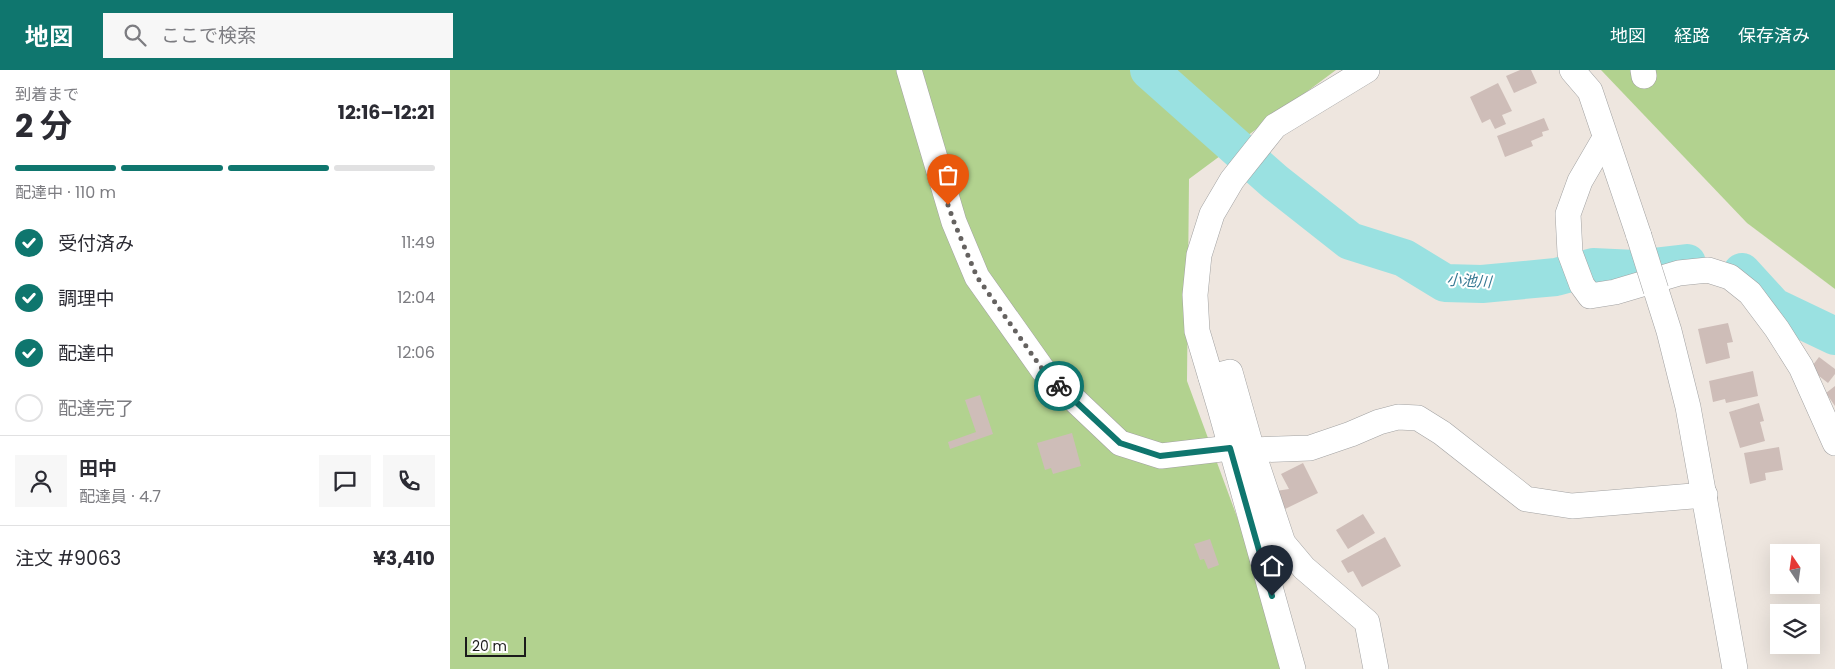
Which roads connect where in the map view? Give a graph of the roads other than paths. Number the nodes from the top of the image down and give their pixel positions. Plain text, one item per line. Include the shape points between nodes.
1 (910, 70) edge
2 (1367, 70) edge
3 (1572, 70) edge
4 (1605, 138) junction
5 (1835, 443) edge
6 (1241, 449) junction
7 (1705, 495) junction
8 (1293, 669) edge
9 (1376, 669) edge
10 (1735, 669) edge

1 - 6 street via 954,222 977,277 1043,370 1120,443 1160,456
2 - 6 street via 1275,126 1232,180 1212,214 1199,255 1195,295 1197,331 1211,377 1230,372
3 - 4 street via 1590,91
4 - 5 street via 1580,181 1568,214 1570,254 1590,296 1679,273 1708,270 1730,276 1750,293 1796,359
4 - 7 street, bridge via 1669,331
6 - 7 street via 1310,448 1379,422 1398,417 1418,418 1442,432 1526,498 1572,506
6 - 8 street
6 - 9 street via 1283,543 1304,568 1367,622
7 - 10 street

